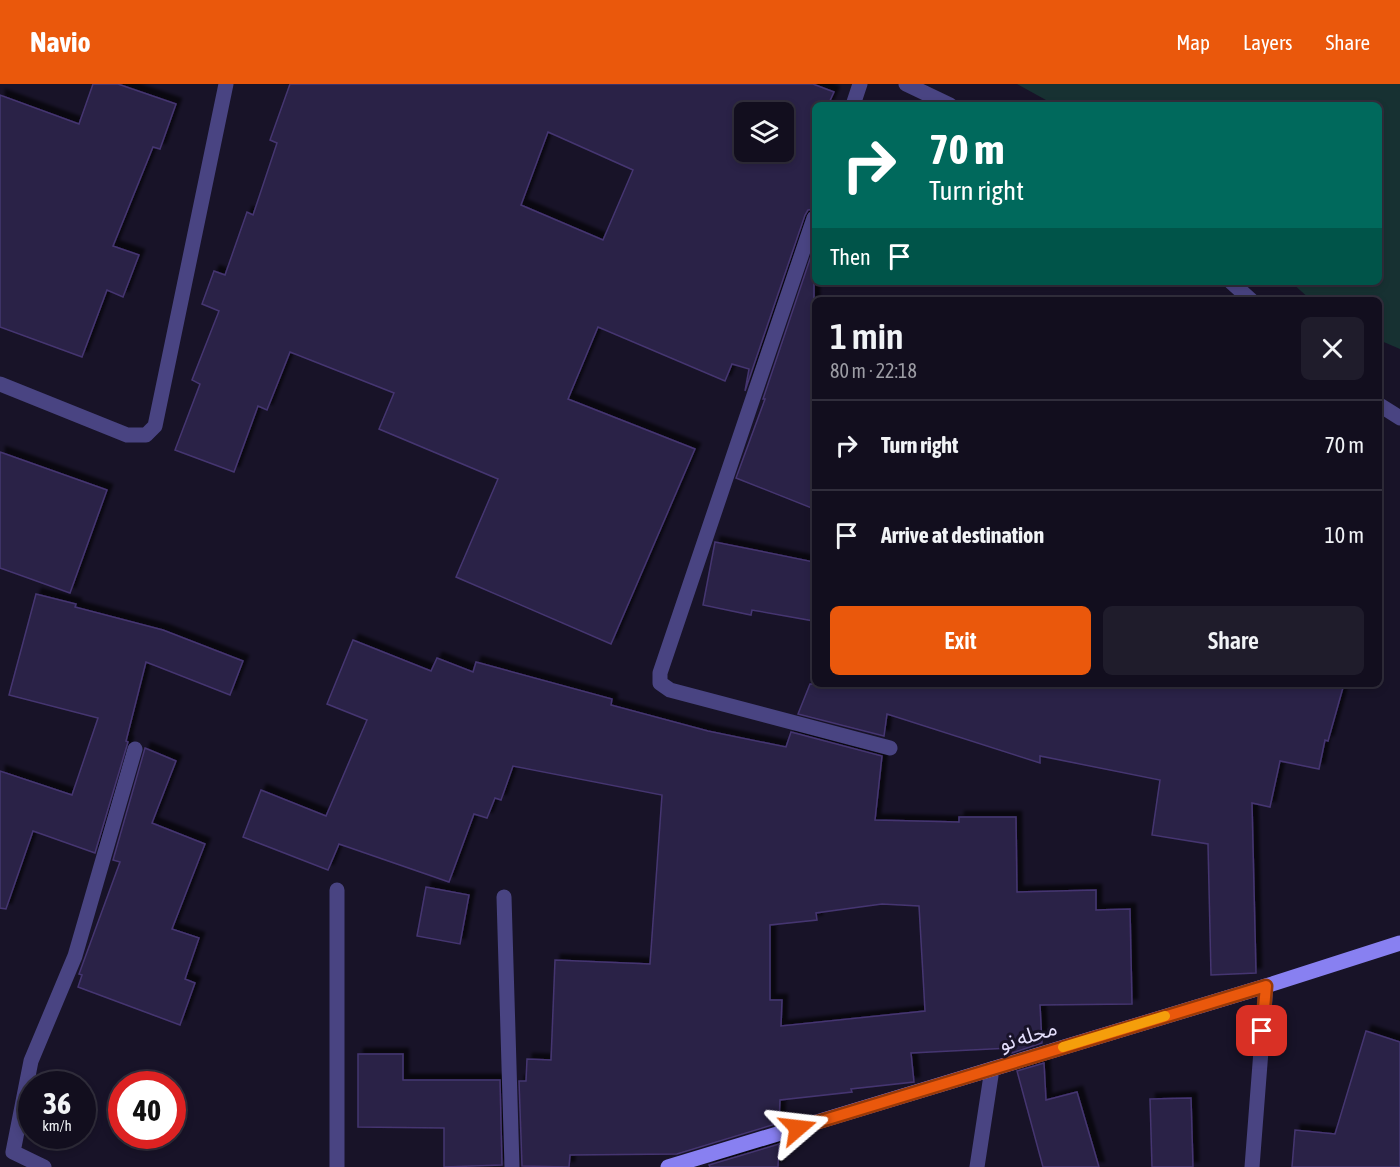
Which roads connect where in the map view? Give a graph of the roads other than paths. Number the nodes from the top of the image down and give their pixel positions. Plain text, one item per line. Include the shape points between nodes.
1 (226, 84) edge
2 (860, 84) edge
3 (906, 84) edge
4 (854, 102) edge
5 (944, 102) edge
6 (812, 224) edge
7 (1234, 285) edge
8 (1248, 297) edge
9 (0, 384) edge
10 (1382, 407) edge
11 (1400, 418) edge
12 (890, 748) dead end
13 (135, 749) dead end
14 (337, 890) dead end
15 (504, 897) dead end
16 (1400, 943) edge
17 (1266, 986) junction
18 (992, 1069) junction
19 (44, 1167) edge
20 (338, 1167) edge
21 (512, 1167) edge
22 (668, 1167) edge
23 (977, 1167) edge
24 (1252, 1167) edge

1 - 9 street via 155,426 146,435 127,435
2 - 4 street
3 - 5 street
6 - 12 street via 660,673 660,683 670,690
7 - 8 street
10 - 11 street
13 - 19 street via 75,956 31,1060 13,1152
14 - 20 street
15 - 21 street
16 - 17 street, محله نو
17 - 18 street, محله نو
17 - 24 street
18 - 22 street, محله نو
18 - 23 street

